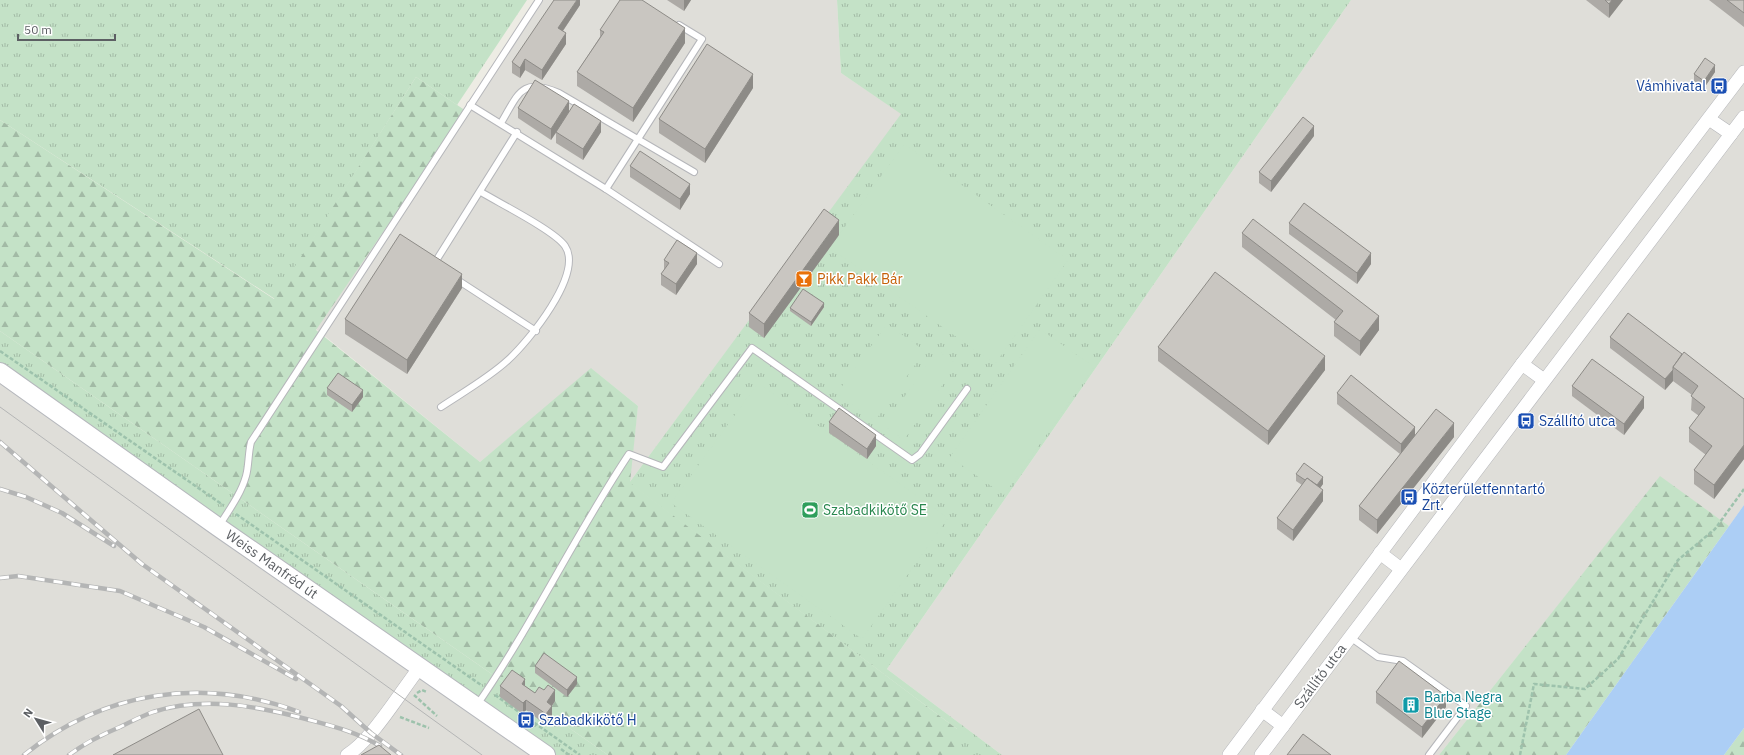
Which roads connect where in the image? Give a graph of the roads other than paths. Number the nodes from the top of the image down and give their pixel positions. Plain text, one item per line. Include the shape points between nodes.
1 (539, 0) edge
2 (671, 20) edge
3 (1744, 72) edge
4 (470, 105) junction
5 (1744, 116) edge
6 (1709, 119) junction
7 (501, 122) junction
8 (517, 132) junction
9 (1731, 134) junction
10 (638, 138) junction
11 (694, 172) dead end
12 (606, 189) junction
13 (481, 192) junction
14 (719, 264) dead end
15 (440, 268) edge
16 (453, 277) edge
17 (536, 331) junction
18 (1522, 364) junction
19 (0, 372) edge
20 (1544, 380) junction
21 (967, 389) dead end
22 (441, 407) dead end
23 (218, 527) junction
24 (1380, 553) junction
25 (1401, 569) junction
26 (1350, 636) junction
27 (420, 667) junction
28 (476, 706) junction
29 (1262, 710) junction
30 (1283, 726) junction
31 (347, 755) edge
32 (546, 755) edge
33 (1229, 755) edge
34 (1261, 755) edge
35 (1429, 755) edge

1 - 4 lane
2 - 10 lane via 702,39
3 - 6 street, Szállító utca
4 - 7 lane
4 - 23 lane via 251,442 247,474 230,510
5 - 9 street, Szállító utca
6 - 9 street
6 - 18 street, Szállító utca
7 - 8 lane
7 - 10 lane via 526,87 544,86
8 - 12 lane
8 - 13 lane
9 - 20 street, Szállító utca
10 - 11 lane
10 - 12 lane
12 - 14 lane
13 - 15 lane via 433,264
13 - 17 lane via 553,235 566,247 569,263 565,282
16 - 17 lane
17 - 22 lane via 508,361
18 - 20 street
18 - 24 street, Szállító utca
19 - 23 main road, Weiss Manfréd út
20 - 25 street, Szállító utca
21 - 28 lane via 920,454 912,460 752,348 663,467 630,454 601,496 488,690
23 - 27 main road, Weiss Manfréd út
24 - 25 street
24 - 29 street, Szállító utca
25 - 26 street, Szállító utca
26 - 30 street, Szállító utca
26 - 35 lane via 1378,658 1403,661 1466,706
27 - 28 main road, Weiss Manfréd út
27 - 31 street via 367,738 356,750
28 - 32 main road, Weiss Manfréd út
29 - 30 street
29 - 33 street, Szállító utca
30 - 34 street, Szállító utca

